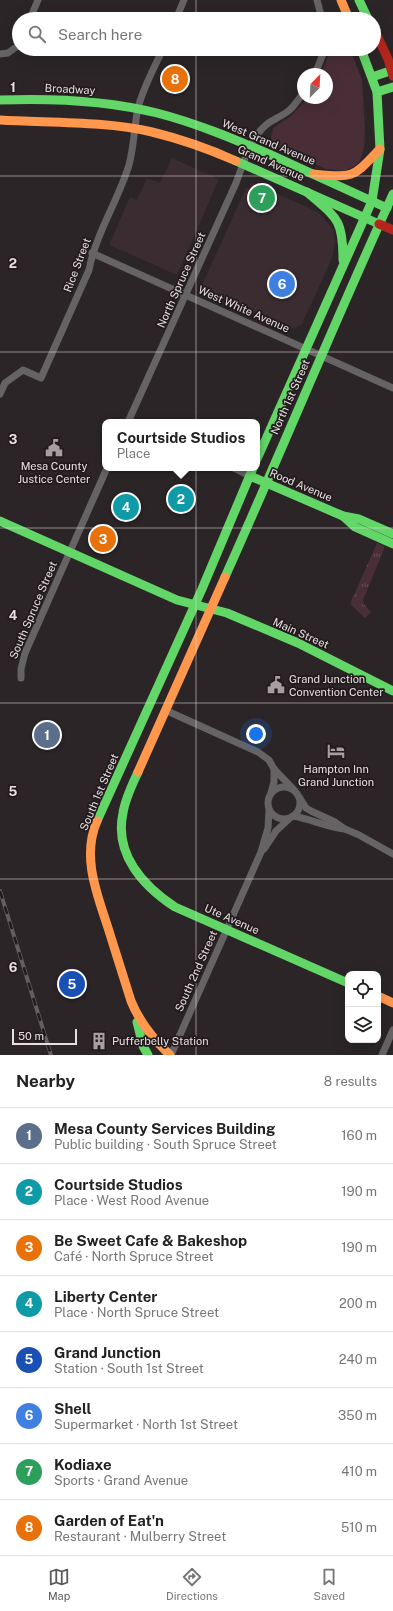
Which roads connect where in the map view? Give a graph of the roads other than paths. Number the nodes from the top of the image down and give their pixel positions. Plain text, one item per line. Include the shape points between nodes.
1 (38, 0) edge
2 (184, 0) edge
3 (317, 0) edge
4 (341, 0) edge
5 (359, 0) edge
6 (33, 12) edge
7 (179, 12) edge
8 (320, 12) edge
9 (346, 12) edge
10 (365, 12) edge
11 (381, 44) edge
12 (12, 51) edge
13 (0, 54) edge
14 (160, 56) edge
15 (323, 56) edge
16 (364, 56) edge
17 (318, 68) edge
18 (393, 72) edge
19 (372, 78) junction
20 (393, 87) edge
21 (377, 92) junction
22 (0, 100) edge
23 (297, 102) edge
24 (138, 108) junction
25 (0, 120) edge
26 (135, 130) junction
27 (251, 147) junction
28 (380, 149) junction
29 (244, 164) junction
30 (314, 174) junction
31 (307, 192) junction
32 (393, 194) edge
33 (372, 201) junction
34 (390, 209) edge
35 (364, 217) junction
36 (379, 224) junction
37 (393, 230) edge
38 (92, 253) junction
39 (342, 268) junction
40 (186, 295) junction
41 (306, 349) junction
42 (322, 356) junction
43 (393, 388) edge
44 (0, 394) edge
45 (130, 419) edge
46 (260, 452) edge
47 (106, 471) edge
48 (252, 472) edge
49 (267, 484) junction
50 (343, 516) junction
51 (0, 521) edge
52 (393, 534) edge
53 (393, 544) edge
54 (70, 552) junction
55 (195, 605) junction
56 (210, 609) junction
57 (21, 678) dead end
58 (393, 691) edge
59 (165, 710) junction
60 (274, 769) junction
61 (294, 790) junction
62 (270, 794) junction
63 (298, 797) junction
64 (269, 810) junction
65 (292, 817) junction
66 (345, 829) junction
67 (261, 852) junction
68 (393, 854) edge
69 (226, 929) junction
70 (345, 982) edge
71 (381, 997) edge
72 (393, 1003) edge
73 (136, 1016) junction
74 (393, 1030) edge
75 (148, 1055) edge
76 (170, 1055) edge
77 (382, 1055) edge

1 - 6 street
2 - 7 street
3 - 8 street
4 - 9 main road
5 - 10 main road
11 - 18 main road
12 - 13 street
14 - 24 street, Rice Street
15 - 17 street
16 - 19 main road, North 1st Street
18 - 19 main road
19 - 21 main road, North 1st Street
20 - 21 main road
21 - 28 main road, North 1st Street
22 - 24 main road, Broadway via 83,100
23 - 27 street, North Spruce Street via 286,113 263,128
24 - 26 street, Rice Street
24 - 27 main road, West Grand Avenue via 199,125
25 - 26 main road via 112,126
26 - 29 main road, Grand Avenue via 194,144
26 - 38 street, Rice Street via 129,166
27 - 29 street, North Spruce Street
27 - 30 main road, West Grand Avenue
28 - 30 main road via 352,175
28 - 33 main road, North 1st Street
29 - 31 main road, Grand Avenue
29 - 40 street, North Spruce Street
30 - 33 main road, West Grand Avenue
31 - 35 main road, Grand Avenue
31 - 39 main road via 340,223 343,238
32 - 34 main road, North 1st Street
33 - 34 main road, West Grand Avenue
33 - 35 main road, North 1st Street
34 - 36 main road, North 1st Street
35 - 36 main road, Grand Avenue
35 - 39 main road, North 1st Street
36 - 37 main road, Grand Avenue
36 - 42 main road, North 1st Street
38 - 40 street, West White Avenue
38 - 44 street, Rice Street via 89,270 41,378 23,370 5,383
39 - 41 main road, North 1st Street
40 - 41 street, West White Avenue
40 - 45 street, North Spruce Street
41 - 42 street, West White Avenue
41 - 46 main road, North 1st Street
42 - 43 street, West White Avenue
42 - 49 main road, North 1st Street
47 - 54 street
48 - 49 main road, Rood Avenue
48 - 55 main road
49 - 50 main road, Rood Avenue
49 - 56 main road, North 1st Street
50 - 52 main road, Rood Avenue via 359,519
50 - 53 main road, Rood Avenue via 355,527
51 - 54 main road, Main Street
54 - 55 main road, Main Street via 177,600
54 - 57 street, South Spruce Street via 25,653
55 - 56 main road, Main Street
55 - 73 main road, South 1st Street via 96,824 90,848 94,879
56 - 58 main road, Main Street via 227,613 298,643
56 - 59 main road
59 - 60 street via 258,752 269,760
59 - 69 main road, Ute Avenue via 125,800 121,824 126,853 134,870 158,896 175,907
60 - 61 street
60 - 62 street via 274,782
61 - 62 street via 280,788
61 - 63 street
62 - 64 street
63 - 65 street via 299,807
63 - 66 street via 306,808
64 - 65 street via 284,819
64 - 67 street, South 2nd Street via 268,828
65 - 66 street
65 - 67 street, South 2nd Street via 276,831
66 - 68 street
67 - 69 street, South 2nd Street
69 - 70 main road, Ute Avenue
69 - 76 street, South 2nd Street
71 - 72 main road
73 - 75 main road via 140,1036
73 - 76 main road, South 1st Street via 152,1039
74 - 77 street

